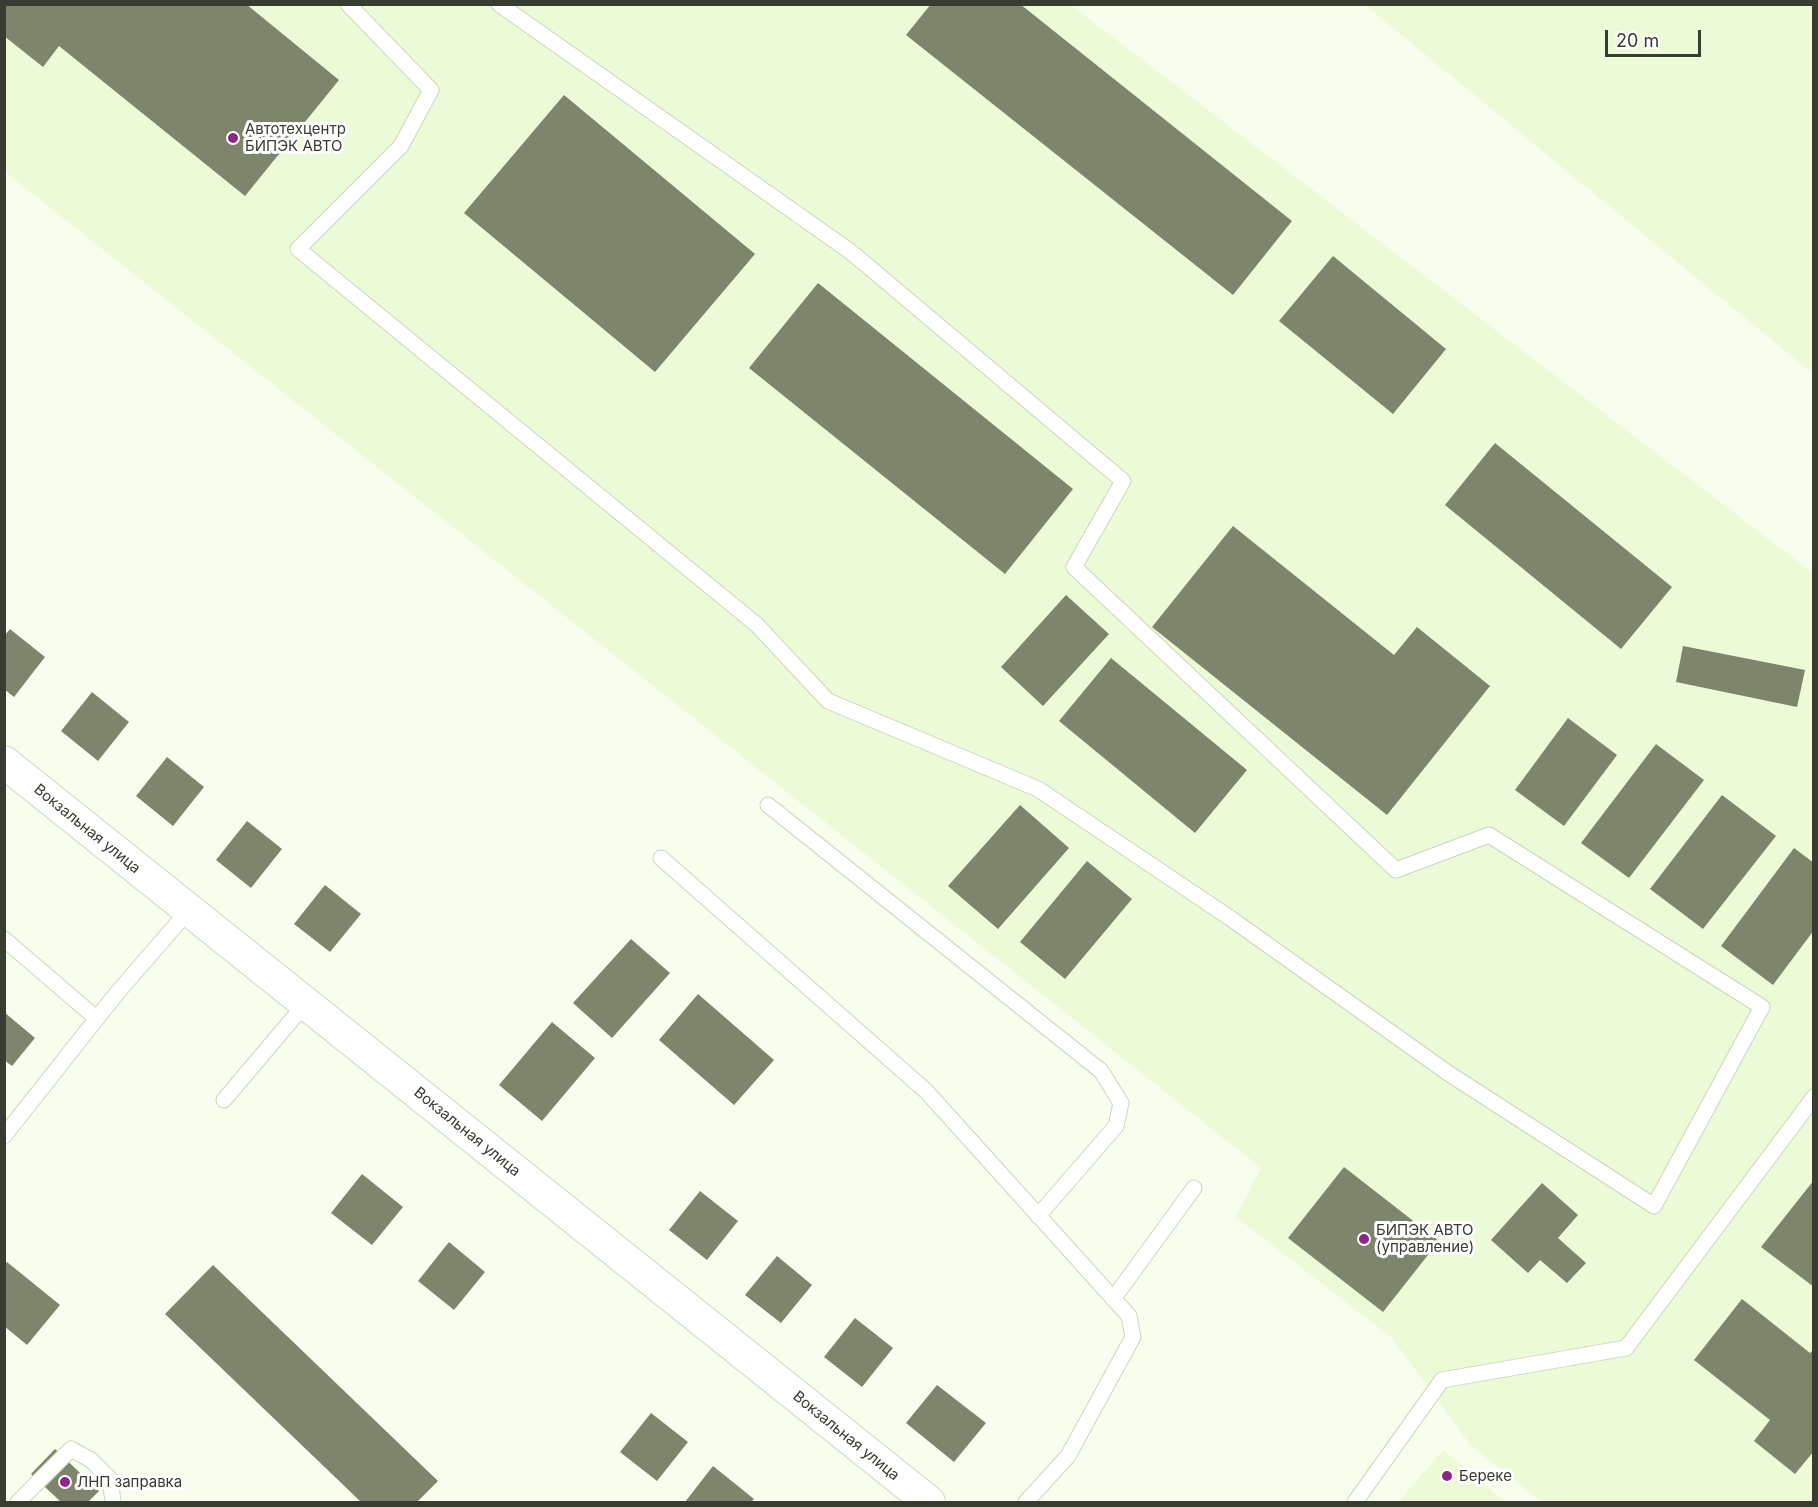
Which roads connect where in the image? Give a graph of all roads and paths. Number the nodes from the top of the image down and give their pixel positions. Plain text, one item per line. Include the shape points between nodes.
1 (348, 4) edge
2 (500, 4) edge
3 (4, 762) edge
4 (768, 805) dead end
5 (661, 858) dead end
6 (189, 910) junction
7 (4, 939) edge
8 (306, 1003) junction
9 (96, 1018) junction
10 (1814, 1097) edge
11 (224, 1100) dead end
12 (4, 1136) edge
13 (1194, 1188) dead end
14 (1038, 1216) junction
15 (1113, 1299) junction
16 (18, 1503) edge
17 (113, 1503) edge
18 (929, 1503) edge
19 (1026, 1503) edge
20 (1355, 1503) edge

1 - 2 lane via 432,90 401,146 298,249 757,625 828,701 1038,789 1230,918 1448,1073 1654,1206 1762,1007 1489,835 1396,870 1074,567 1123,481 851,252
3 - 6 street, Вокзальная улица
4 - 14 lane via 1101,1071 1121,1103 1116,1126
5 - 14 lane via 926,1091
6 - 8 street, Вокзальная улица
6 - 9 lane
7 - 9 lane
8 - 11 lane
8 - 18 street, Вокзальная улица
9 - 12 lane
10 - 20 lane via 1626,1348 1442,1380
13 - 15 lane
14 - 15 lane
15 - 19 lane via 1129,1317 1133,1337 1068,1456
16 - 17 lane via 71,1449 91,1460 110,1479

